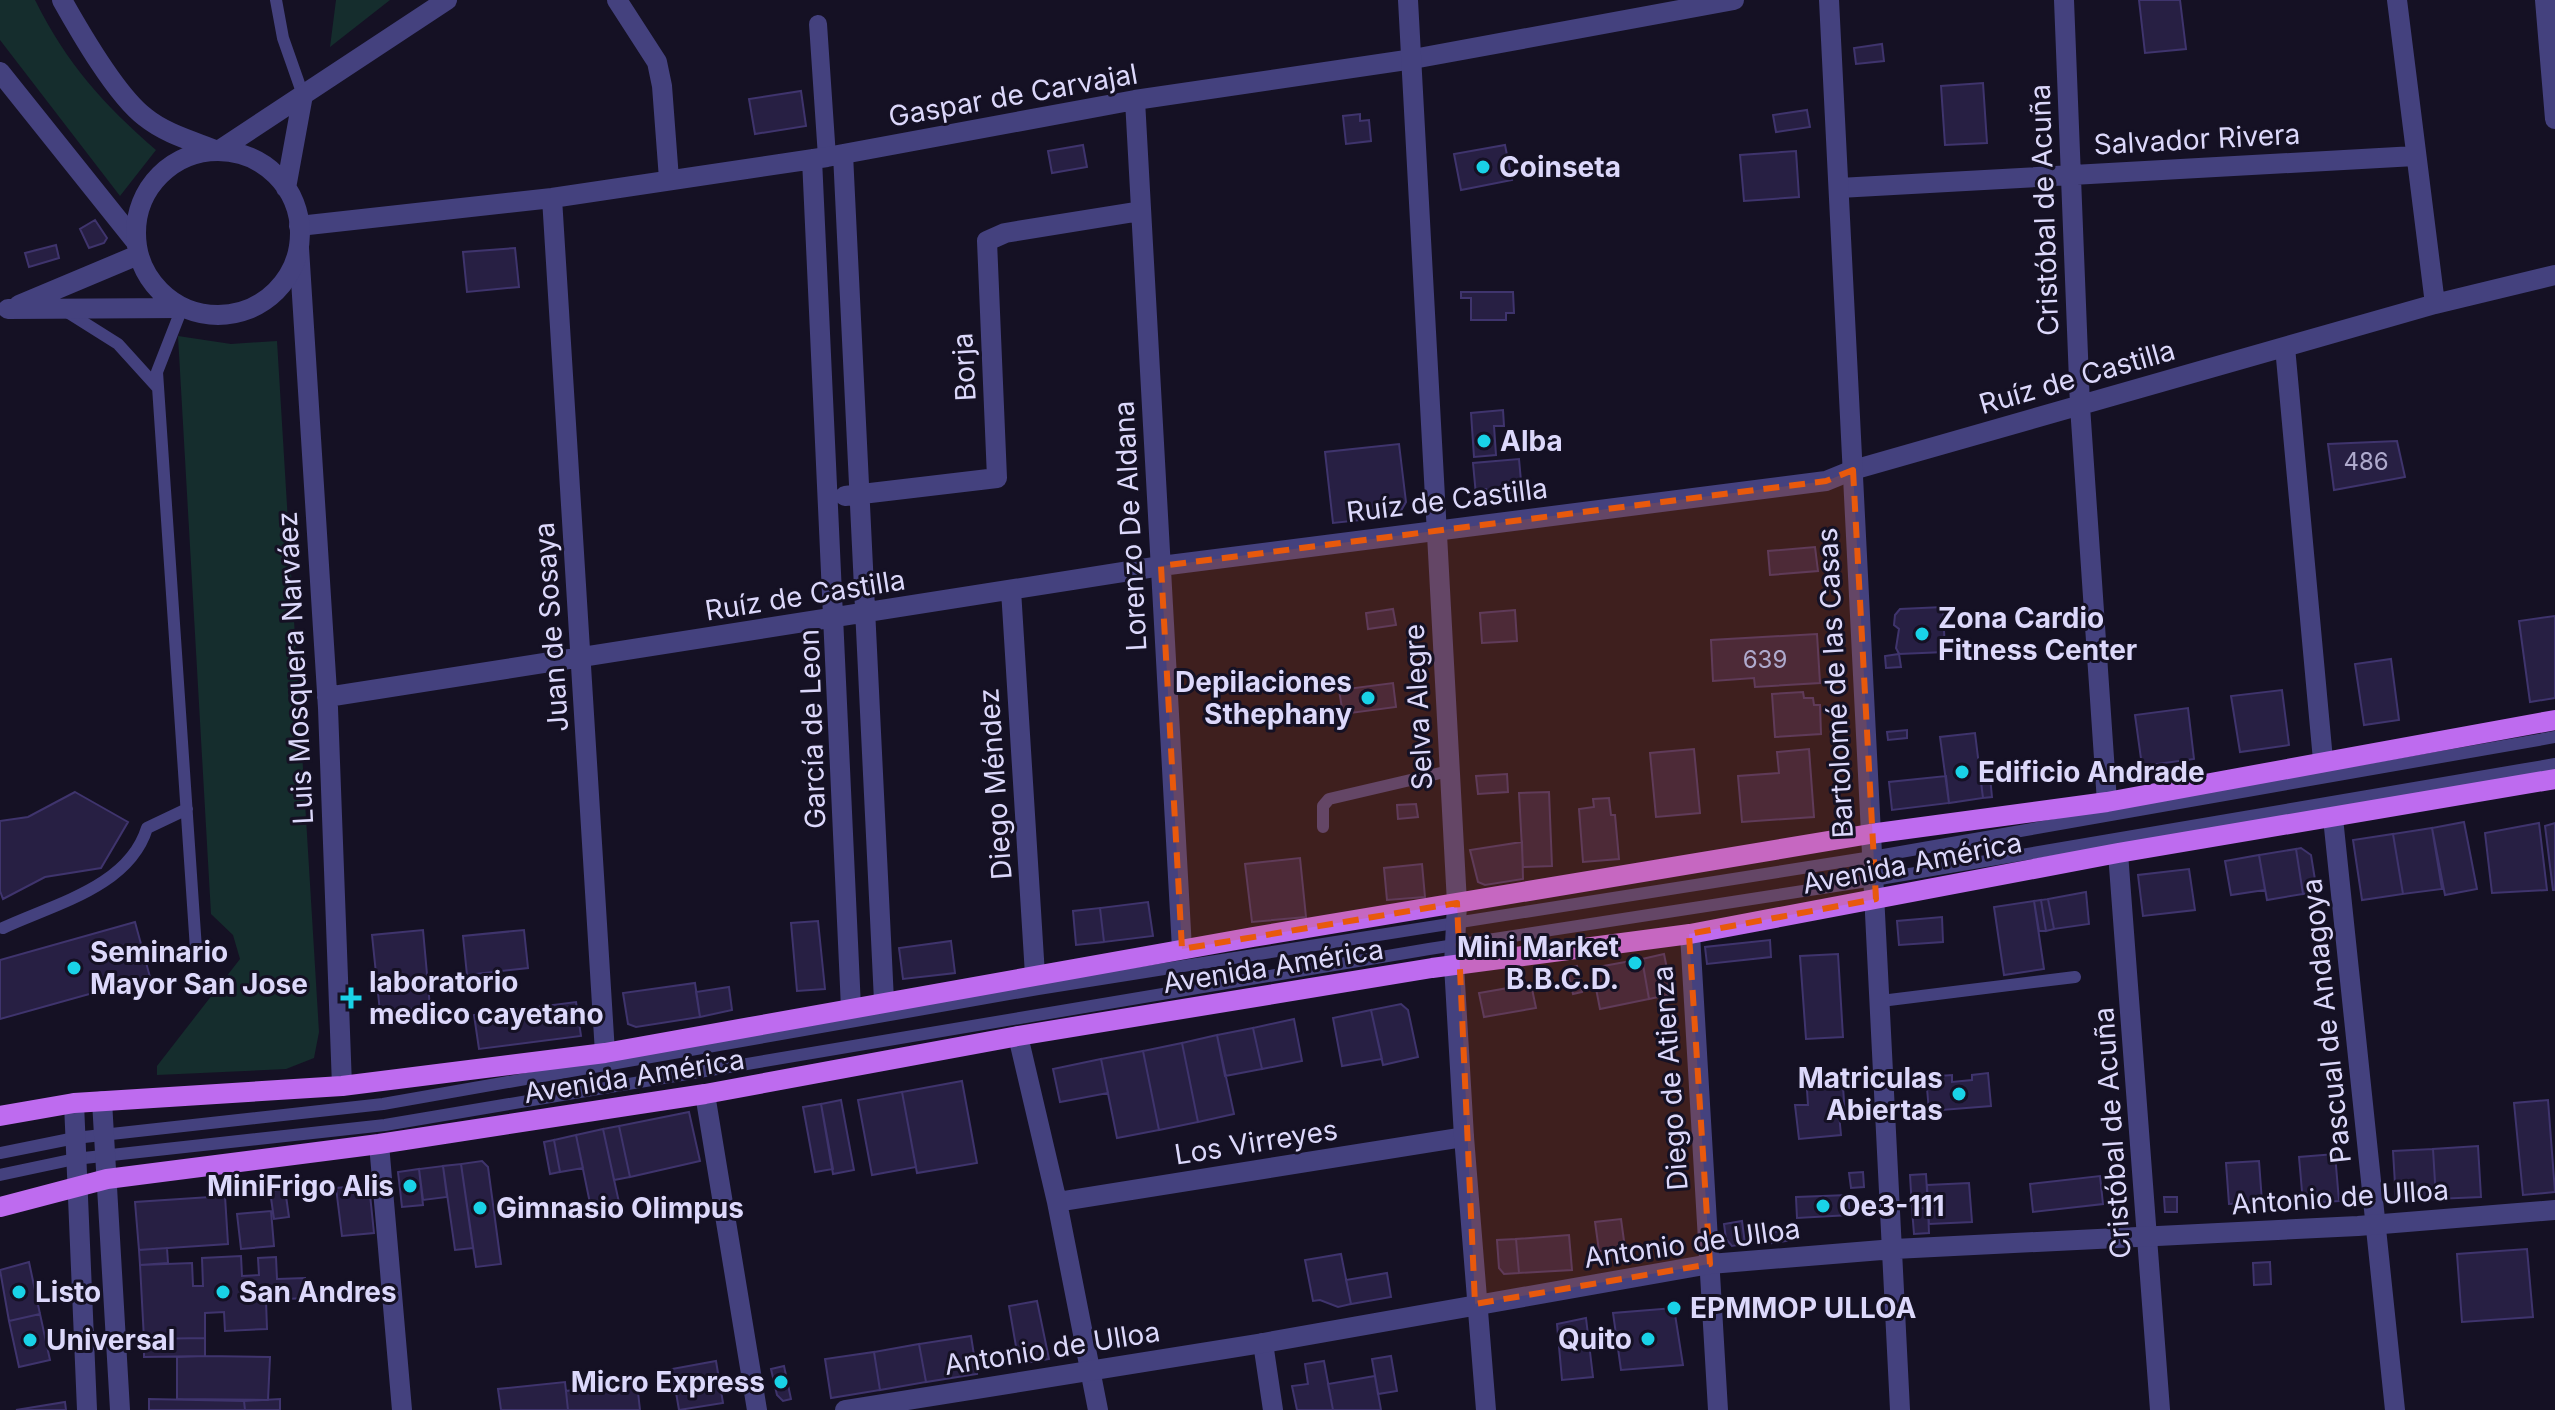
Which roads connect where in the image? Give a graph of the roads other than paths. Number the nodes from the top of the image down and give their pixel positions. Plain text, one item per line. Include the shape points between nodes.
1 (62, 0) edge
2 (276, 0) edge
3 (447, 0) edge
4 (617, 0) edge
5 (1408, 0) edge
6 (1734, 0) edge
7 (1829, 0) edge
8 (2064, 0) edge
9 (2397, 0) edge
10 (2545, 0) edge
11 (818, 24) dead end
12 (1413, 59) junction
13 (0, 72) edge
14 (303, 95) junction
15 (1135, 100) junction
16 (2555, 119) edge
17 (218, 151) junction
18 (2415, 156) junction
19 (827, 157) junction
20 (2071, 173) junction
21 (669, 179) junction
22 (286, 188) junction
23 (1839, 188) junction
24 (552, 198) junction
25 (1141, 211) junction
26 (299, 226) junction
27 (299, 248) junction
28 (137, 249) junction
29 (2555, 275) edge
30 (2435, 304) junction
31 (62, 308) junction
32 (182, 308) junction
33 (4, 310) edge
34 (2285, 347) junction
35 (158, 388) junction
36 (2080, 406) junction
37 (1853, 470) junction
38 (858, 494) junction
39 (829, 498) junction
40 (1436, 530) junction
41 (1161, 566) junction
42 (1011, 590) junction
43 (863, 614) junction
44 (836, 618) junction
45 (581, 659) junction
46 (327, 697) junction
47 (2555, 720) edge
48 (2555, 737) edge
49 (2323, 760) junction
50 (2555, 764) edge
51 (1449, 771) junction
52 (2555, 779) edge
53 (2107, 802) junction
54 (187, 809) junction
55 (2333, 818) junction
56 (1323, 827) dead end
57 (1870, 834) junction
58 (2118, 853) junction
59 (1872, 857) junction
60 (1875, 890) junction
61 (1456, 913) junction
62 (3, 928) dead end
63 (1690, 934) junction
64 (196, 949) dead end
65 (1182, 949) junction
66 (1455, 954) junction
67 (1035, 975) junction
68 (2075, 977) dead end
69 (884, 1001) junction
70 (1881, 1001) junction
71 (851, 1008) junction
72 (1018, 1036) junction
73 (605, 1053) junction
74 (342, 1086) junction
75 (705, 1094) junction
76 (102, 1101) junction
77 (74, 1103) junction
78 (0, 1116) edge
79 (1464, 1137) junction
80 (75, 1138) junction
81 (379, 1144) junction
82 (105, 1146) junction
83 (0, 1153) edge
84 (75, 1159) junction
85 (0, 1175) edge
86 (107, 1179) junction
87 (77, 1184) junction
88 (1057, 1202) junction
89 (0, 1207) edge
90 (2555, 1210) edge
91 (2376, 1224) junction
92 (2148, 1236) junction
93 (1894, 1249) junction
94 (1710, 1264) junction
95 (1475, 1304) junction
96 (1263, 1343) junction
97 (1091, 1368) junction
98 (87, 1410) edge
99 (120, 1410) edge
100 (402, 1410) edge
101 (757, 1410) edge
102 (845, 1410) edge
103 (1098, 1410) edge
104 (1273, 1410) edge
105 (1486, 1410) edge
106 (1718, 1410) edge
107 (1900, 1410) edge
108 (2160, 1410) edge
109 (2395, 1410) edge

1 - 17 street via 90,49 143,116
2 - 14 lane
3 - 14 street
4 - 21 street via 657,62
5 - 12 street, Selva Alegre
6 - 12 street, Gaspar de Carvajal
7 - 23 street, Bartolomé de las Casas
8 - 20 street, Cristóbal de Acuña
9 - 18 street
10 - 16 street
11 - 19 street
12 - 15 street, Gaspar de Carvajal
12 - 40 street, Selva Alegre
13 - 28 street
14 - 17 street
14 - 22 street
15 - 19 street, Gaspar de Carvajal
15 - 25 street, Lorenzo De Aldana
17 - 22 street via 245,155 268,168
17 - 28 street via 191,155 166,168 148,188 137,214
18 - 20 street, Salvador Rivera
18 - 30 street
19 - 21 street, Gaspar de Carvajal
19 - 38 street, García de Leon
19 - 39 street, García de Leon
20 - 23 street, Salvador Rivera
20 - 36 street, Cristóbal de Acuña
21 - 24 street, Gaspar de Carvajal
22 - 26 street
23 - 37 street, Bartolomé de las Casas
24 - 26 street, Gaspar de Carvajal
24 - 45 street, Juan de Sosaya
25 - 38 street, Borja via 1005,233 987,241 997,478
25 - 41 street, Lorenzo De Aldana
26 - 27 street
27 - 32 street via 290,272 255,307 231,315
27 - 46 street, Luis Mosquera Narváez
28 - 32 street via 148,277
28 - 33 street
29 - 30 street, Ruíz de Castilla
30 - 34 street, Ruíz de Castilla
31 - 32 street
31 - 33 street
31 - 35 lane via 118,344
32 - 35 lane via 157,372
34 - 36 street, Ruíz de Castilla
34 - 49 street
35 - 54 lane
36 - 37 street, Ruíz de Castilla
36 - 53 street, Cristóbal de Acuña
37 - 40 street, Ruíz de Castilla via 1826,481
37 - 57 street, Bartolomé de las Casas
38 - 39 street, Borja
38 - 43 street, García de Leon
39 - 44 street, García de Leon
40 - 41 street, Ruíz de Castilla
40 - 51 street, Selva Alegre
41 - 42 street, Ruíz de Castilla
41 - 65 street, Lorenzo De Aldana
42 - 43 street, Ruíz de Castilla
42 - 67 street, Diego Méndez
43 - 44 street, Ruíz de Castilla
43 - 69 street, García de Leon
44 - 45 street, Ruíz de Castilla
44 - 71 street, García de Leon
45 - 46 street, Ruíz de Castilla
45 - 73 street, Juan de Sosaya
46 - 74 street, Luis Mosquera Narváez
47 - 49 main road, Avenida América
48 - 59 lane
49 - 53 main road, Avenida América
50 - 60 lane
51 - 56 lane via 1329,799 1323,806
51 - 61 street, Selva Alegre
52 - 55 main road, Avenida América
53 - 57 main road, Avenida América
54 - 62 lane via 147,828 141,848 114,876
54 - 64 lane
55 - 58 main road, Avenida América
55 - 91 street, Pascual de Andagoya
57 - 59 street, Bartolomé de las Casas
57 - 61 main road, Avenida América
58 - 60 main road, Avenida América
58 - 92 street, Cristóbal de Acuña
59 - 60 street, Bartolomé de las Casas
59 - 61 lane
60 - 63 main road, Avenida América
60 - 66 lane
60 - 70 street, Bartolomé de las Casas
61 - 65 main road, Avenida América
61 - 66 street, Selva Alegre
61 - 82 lane via 383,1104
63 - 66 main road, Avenida América
63 - 94 street, Diego de Atienza
65 - 67 main road, Avenida América
66 - 72 main road, Avenida América
66 - 79 street, Selva Alegre
66 - 82 lane via 385,1125
67 - 69 main road, Avenida América
68 - 70 lane
69 - 71 main road, Avenida América
70 - 93 street, Bartolomé de las Casas
71 - 73 main road, Avenida América
72 - 75 main road, Avenida América
72 - 88 street
73 - 74 main road, Avenida América
74 - 76 main road, Avenida América
75 - 81 main road, Avenida América
75 - 101 street
76 - 77 main road, Avenida América
76 - 82 street
77 - 78 main road, Avenida América
77 - 80 street
79 - 88 street, Los Virreyes
79 - 95 street, Selva Alegre
80 - 82 lane
80 - 83 lane
80 - 84 street
81 - 86 main road, Avenida América
81 - 100 street
82 - 84 lane
82 - 86 street
84 - 85 lane
84 - 87 street
86 - 87 main road, Avenida América
86 - 99 street
87 - 89 main road, Avenida América
87 - 98 street
88 - 97 street
90 - 91 street, Antonio de Ulloa
91 - 92 street, Antonio de Ulloa
91 - 109 street, Pascual de Andagoya
92 - 93 street, Antonio de Ulloa
92 - 108 street, Cristóbal de Acuña
93 - 94 street, Antonio de Ulloa
93 - 107 street, Bartolomé de las Casas
94 - 95 street, Antonio de Ulloa
94 - 106 street, Diego de Atienza
95 - 96 street, Antonio de Ulloa
95 - 105 street, Selva Alegre
96 - 97 street, Antonio de Ulloa
96 - 104 street
97 - 102 street, Antonio de Ulloa
97 - 103 street

